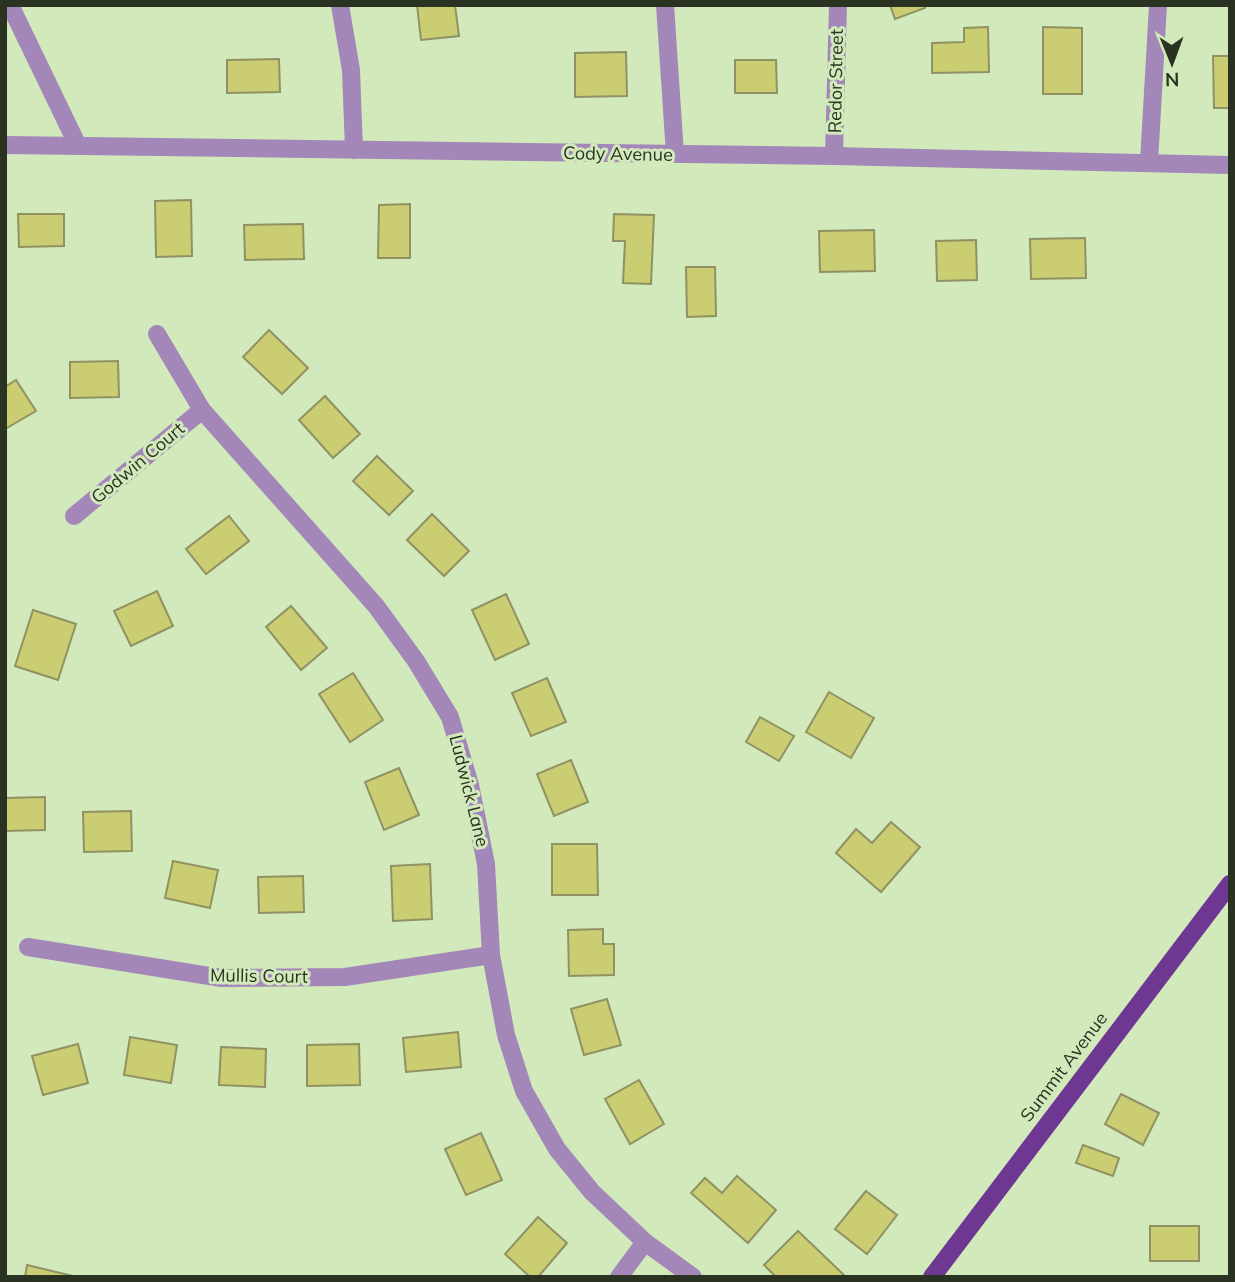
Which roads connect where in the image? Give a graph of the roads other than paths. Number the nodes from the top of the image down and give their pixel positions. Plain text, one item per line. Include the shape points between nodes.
1 (10, 5) edge
2 (340, 5) edge
3 (665, 5) edge
4 (838, 5) edge
5 (1158, 5) edge
6 (5, 145) edge
7 (78, 146) junction
8 (354, 150) junction
9 (675, 154) junction
10 (834, 156) junction
11 (1149, 162) junction
12 (1230, 165) edge
13 (157, 334) dead end
14 (202, 410) junction
15 (74, 516) dead end
16 (1230, 884) edge
17 (28, 947) dead end
18 (491, 955) junction
19 (645, 1242) junction
20 (619, 1277) edge
21 (693, 1277) edge
22 (932, 1277) edge

1 - 7 street
2 - 8 street via 351,70
3 - 9 street
4 - 10 street, Redor Street
5 - 11 street
6 - 7 street, Cody Avenue
7 - 8 street, Cody Avenue
8 - 9 street, Cody Avenue
9 - 10 street, Cody Avenue
10 - 11 street, Cody Avenue
11 - 12 street, Cody Avenue
13 - 14 street, Ludwick Lane
14 - 15 street, Godwin Court
14 - 18 street, Ludwick Lane via 376,606 450,718 486,864
16 - 22 main road, Summit Avenue
17 - 18 street, Mullis Court via 222,978 345,977
18 - 19 street, Ludwick Lane via 506,1035 524,1091 557,1149 592,1192
19 - 20 street
19 - 21 street, Ludwick Lane

